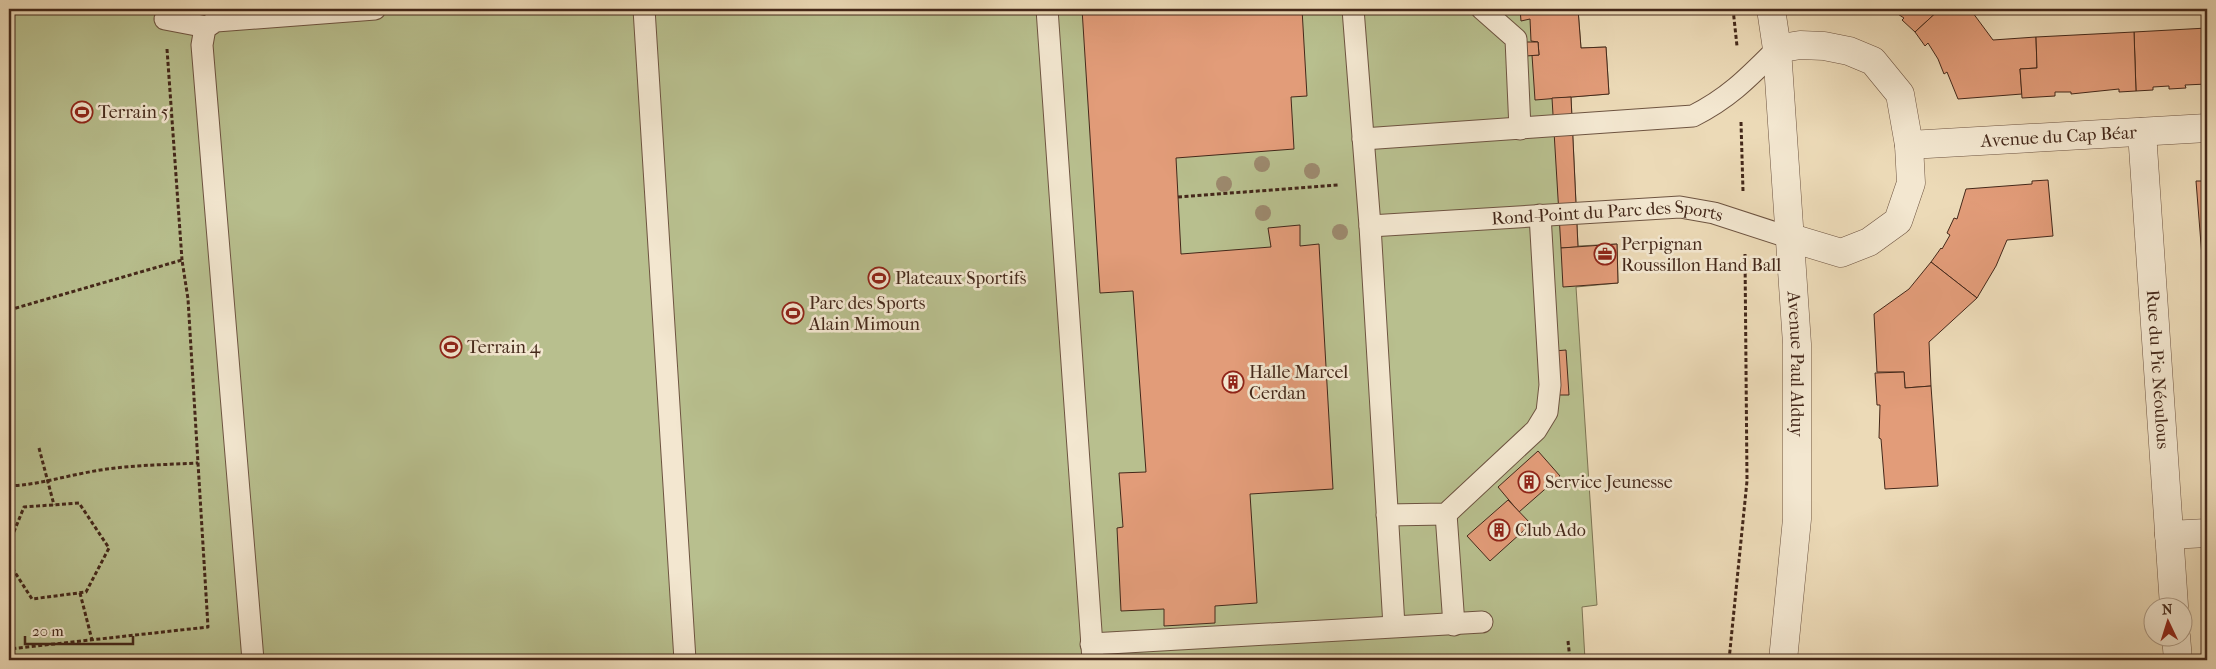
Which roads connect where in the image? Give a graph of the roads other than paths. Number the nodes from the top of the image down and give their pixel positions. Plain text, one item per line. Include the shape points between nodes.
1 (375, 9) edge
2 (644, 9) edge
3 (1047, 9) edge
4 (1353, 9) edge
5 (1482, 9) edge
6 (1771, 9) edge
7 (165, 18) road end
8 (206, 27) junction
9 (1777, 49) junction
10 (2207, 128) edge
11 (1520, 129) junction
12 (2142, 132) junction
13 (1363, 138) junction
14 (1909, 145) junction
15 (1540, 215) junction
16 (1370, 226) junction
17 (1791, 238) junction
18 (1446, 514) junction
19 (1387, 515) junction
20 (2207, 533) edge
21 (2170, 535) junction
22 (2173, 596) edge
23 (1482, 622) dead end
24 (1454, 625) junction
25 (1394, 626) junction
26 (2177, 646) edge
27 (1092, 652) edge
28 (253, 660) edge
29 (685, 660) edge
30 (1784, 660) edge
31 (2178, 660) edge

1 - 8 lane via 216,21
2 - 29 lane
3 - 27 lane
4 - 13 lane
5 - 11 lane via 1516,40
6 - 9 street, Avenue Paul Alduy
7 - 8 lane
8 - 28 lane via 202,45
9 - 11 lane via 1740,88 1693,116
9 - 14 street, Rond-Point du Parc des Sports via 1800,45 1824,46 1849,51 1873,61 1900,94
9 - 17 street, Avenue Paul Alduy
10 - 12 street, Avenue du Cap Béar
11 - 13 lane
12 - 14 street, Avenue du Cap Béar
12 - 21 street, Rue du Pic Néoulous
13 - 16 lane
14 - 17 street, Rond-Point du Parc des Sports via 1911,183 1898,221 1869,242 1841,253
15 - 16 lane, Rond-Point du Parc des Sports
15 - 17 lane, Rond-Point du Parc des Sports via 1680,206 1714,213
15 - 18 lane via 1550,385 1547,412 1536,430
16 - 19 lane
17 - 30 street, Avenue Paul Alduy via 1797,344 1797,519
18 - 19 lane
18 - 24 lane
19 - 25 lane
20 - 21 street
21 - 22 street, Rue du Pic Néoulous
23 - 24 lane
24 - 25 lane
25 - 27 lane
26 - 31 street

